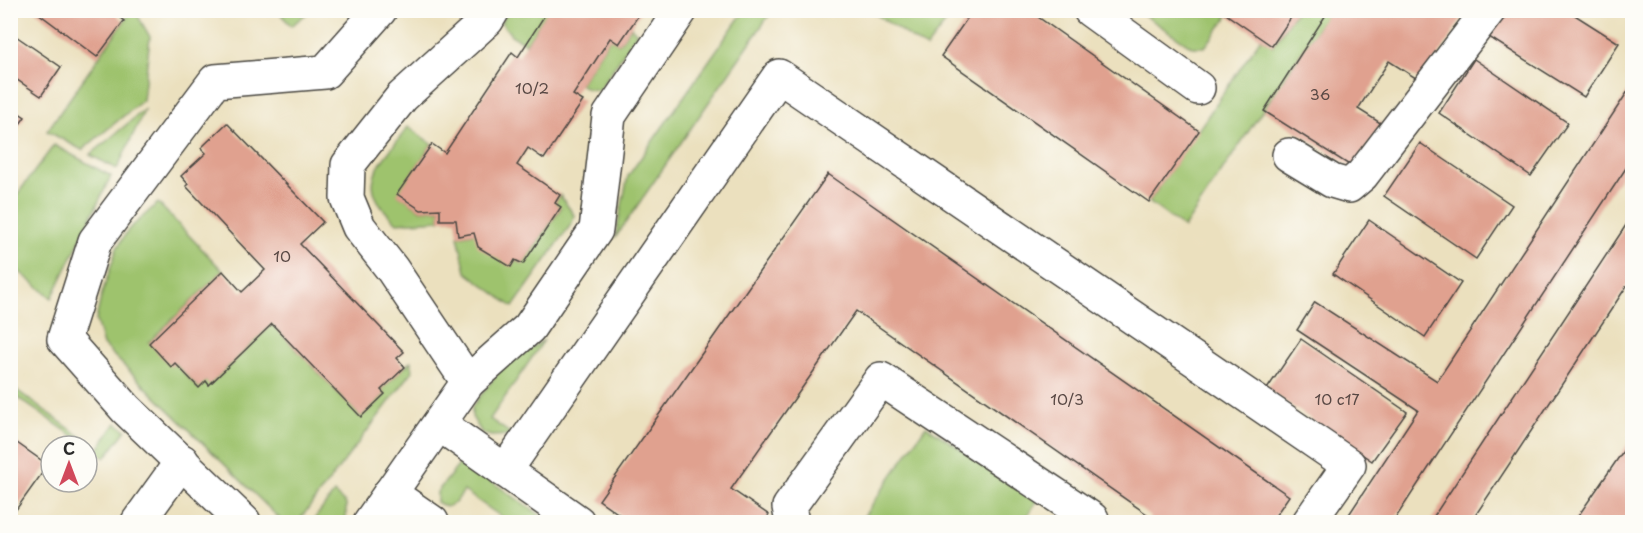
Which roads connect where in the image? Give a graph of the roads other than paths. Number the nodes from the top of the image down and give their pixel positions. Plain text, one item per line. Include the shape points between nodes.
1 (380, 10) edge
2 (493, 10) edge
3 (681, 10) edge
4 (1090, 10) edge
5 (1489, 10) edge
6 (1198, 88) dead end
7 (1289, 155) dead end
8 (468, 382) junction
9 (439, 424) junction
10 (182, 461) junction
11 (505, 471) junction
12 (390, 494) junction
13 (138, 522) edge
14 (244, 522) edge
15 (370, 522) edge
16 (432, 522) edge
17 (578, 522) edge
18 (792, 522) edge
19 (1090, 522) edge
20 (1309, 522) edge

1 - 10 lane via 325,72 215,81 96,241 64,339 126,409
2 - 8 lane via 487,20 402,98 348,165 347,198 358,227 392,269
3 - 8 lane via 609,116 596,230 529,328
4 - 6 lane
5 - 7 lane via 1362,175 1349,186 1332,181
8 - 9 lane
9 - 11 lane
9 - 12 lane
10 - 13 lane
10 - 14 lane
11 - 17 lane
11 - 20 lane via 779,76 1349,465
12 - 15 lane
12 - 16 lane
18 - 19 lane via 789,507 881,379 1092,519

